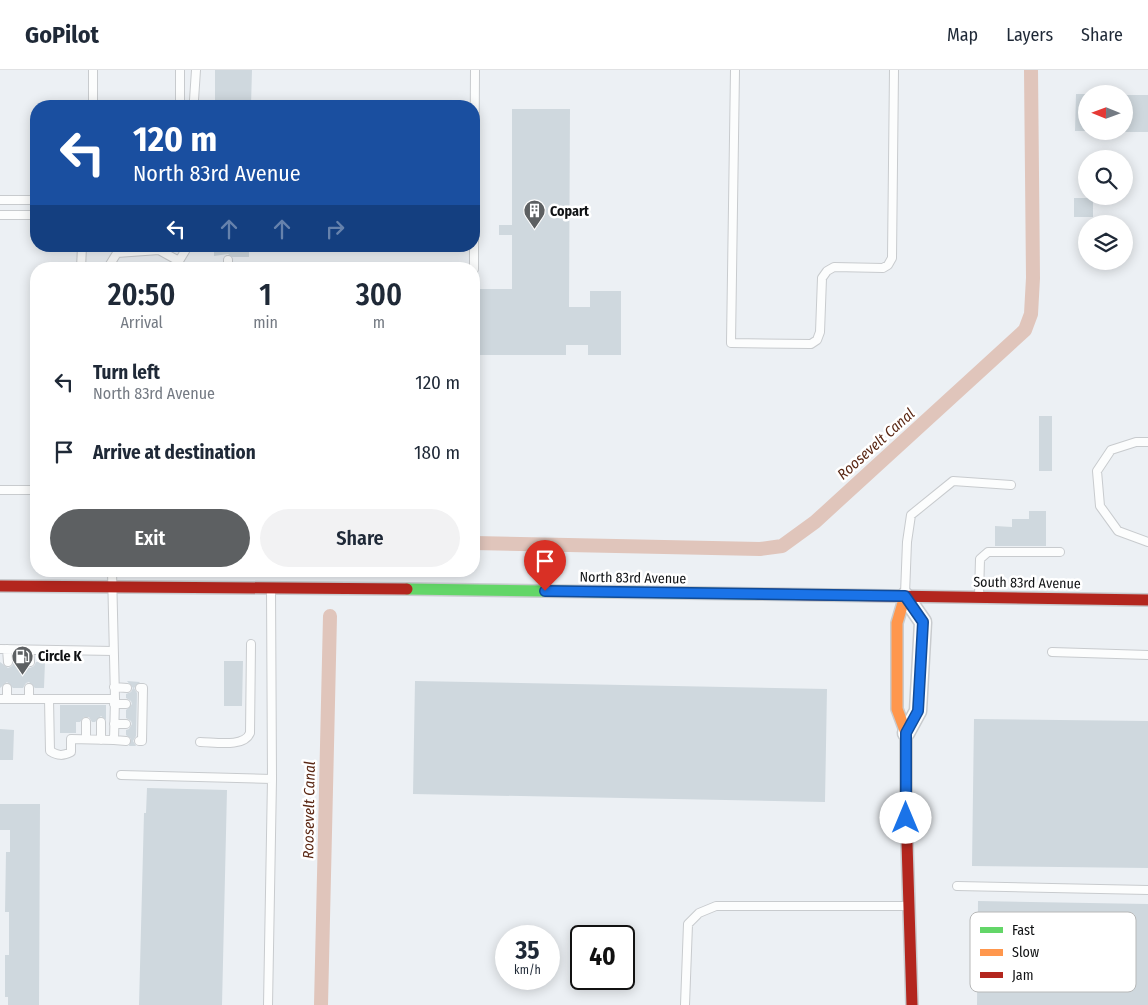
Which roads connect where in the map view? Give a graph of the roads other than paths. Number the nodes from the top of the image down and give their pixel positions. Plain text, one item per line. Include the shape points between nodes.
1 (93, 70) edge
2 (180, 70) edge
3 (196, 70) edge
4 (475, 70) edge
5 (735, 70) edge
6 (894, 70) edge
7 (93, 100) edge
8 (180, 100) dead end
9 (194, 100) dead end
10 (475, 100) edge
11 (0, 200) edge
12 (30, 200) edge
13 (0, 215) edge
14 (30, 216) edge
15 (132, 252) edge
16 (162, 252) edge
17 (112, 262) edge
18 (175, 262) edge
19 (1148, 442) edge
20 (1011, 485) dead end
21 (0, 490) edge
22 (30, 490) edge
23 (1148, 542) edge
24 (1060, 552) dead end
25 (112, 577) edge
26 (0, 586) edge
27 (113, 586) junction
28 (271, 587) junction
29 (905, 596) junction
30 (979, 598) junction
31 (1148, 600) edge
32 (251, 644) dead end
33 (4, 649) edge
34 (29, 650) junction
35 (113, 651) junction
36 (1052, 652) dead end
37 (1148, 655) edge
38 (8, 662) dead end
39 (30, 662) dead end
40 (7, 688) dead end
41 (29, 688) dead end
42 (114, 688) junction
43 (126, 688) dead end
44 (140, 688) dead end
45 (4, 699) edge
46 (29, 699) junction
47 (49, 699) junction
48 (115, 701) junction
49 (126, 704) dead end
50 (86, 722) dead end
51 (101, 722) dead end
52 (114, 724) junction
53 (126, 724) dead end
54 (906, 733) junction
55 (86, 739) junction
56 (100, 740) junction
57 (114, 740) junction
58 (126, 741) dead end
59 (139, 741) dead end
60 (200, 742) dead end
61 (121, 775) dead end
62 (272, 779) junction
63 (957, 886) dead end
64 (1148, 890) edge
65 (909, 906) junction
66 (268, 1005) edge
67 (685, 1005) edge
68 (912, 1005) edge

1 - 7 lane
2 - 8 lane
3 - 9 lane
4 - 10 lane
5 - 6 lane via 731,343 811,344 820,332 822,278 827,271 834,267 883,268 892,258
11 - 12 lane
13 - 14 lane
15 - 17 lane via 118,253
16 - 18 lane
19 - 23 lane via 1136,442 1111,450 1097,471 1100,506 1118,531
20 - 29 lane via 953,481 911,515
21 - 22 lane
24 - 30 lane via 988,552 980,559
25 - 27 lane
26 - 27 main road, North 83rd Avenue
27 - 28 main road, North 83rd Avenue via 223,583
27 - 35 lane
28 - 29 main road, North 83rd Avenue
28 - 62 lane
29 - 30 main road, South 83rd Avenue
29 - 54 main road via 897,623 897,709
29 - 54 street via 923,622 918,711
30 - 31 main road, South 83rd Avenue
32 - 60 lane via 248,739 241,742
33 - 34 lane
33 - 38 lane
34 - 35 lane
34 - 39 lane
35 - 42 lane
36 - 37 lane
40 - 45 lane
41 - 46 lane
42 - 43 lane
42 - 48 lane
44 - 59 lane via 143,688 142,741
45 - 46 lane
46 - 47 lane
47 - 48 lane
47 - 55 lane via 50,751 65,755 71,752 71,739
48 - 49 lane
48 - 52 lane
50 - 55 lane
51 - 56 lane
52 - 53 lane
52 - 57 lane
54 - 65 main road
55 - 56 lane
56 - 57 lane
57 - 58 lane
61 - 62 lane
62 - 66 lane
63 - 64 lane
65 - 67 lane via 716,906 699,913 688,924
65 - 68 main road

